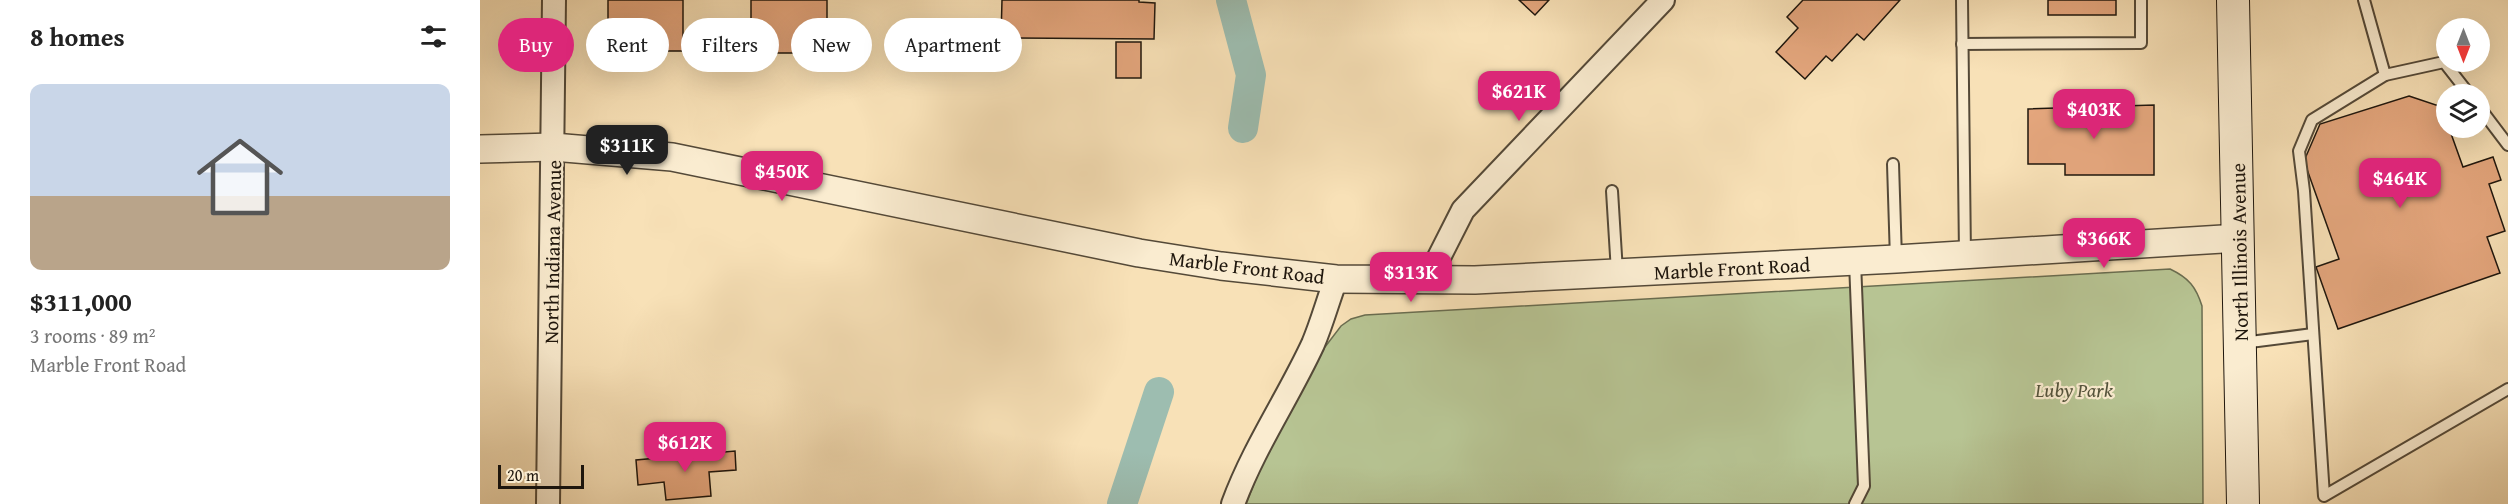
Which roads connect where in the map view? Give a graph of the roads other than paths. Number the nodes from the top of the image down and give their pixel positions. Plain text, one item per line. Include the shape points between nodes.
1 (554, 0) edge
2 (1663, 0) edge
3 (1962, 0) edge
4 (2141, 0) edge
5 (2233, 0) edge
6 (2364, 0) edge
7 (1962, 44) junction
8 (2385, 75) junction
9 (2461, 84) edge
10 (2490, 121) edge
11 (2508, 145) edge
12 (553, 147) junction
13 (480, 148) edge
14 (1893, 164) dead end
15 (1612, 191) dead end
16 (2239, 238) junction
17 (1965, 255) junction
18 (1896, 259) junction
19 (1855, 261) junction
20 (1617, 274) junction
21 (1336, 279) junction
22 (1426, 281) junction
23 (2313, 334) junction
24 (2241, 343) junction
25 (2508, 389) edge
26 (548, 504) edge
27 (1233, 504) edge
28 (1855, 504) edge
29 (2243, 504) edge

1 - 12 street, North Indiana Avenue
2 - 22 street via 1463,210
3 - 7 lane
4 - 7 lane via 2140,43
5 - 16 main road, North Illinois Avenue
6 - 8 lane
7 - 17 lane
8 - 9 lane via 2444,62
8 - 23 lane via 2312,120 2299,151
10 - 11 lane
12 - 13 street, Marble Front Road
12 - 21 street, Marble Front Road via 672,157 1139,253
12 - 26 street, North Indiana Avenue
14 - 18 lane
15 - 20 lane
16 - 17 street, Marble Front Road
16 - 24 main road, North Illinois Avenue
17 - 18 street, Marble Front Road
18 - 19 street, Marble Front Road
19 - 20 street, Marble Front Road
19 - 28 lane via 1864,458 1864,486
20 - 22 street, Marble Front Road
21 - 22 street, Marble Front Road
21 - 27 street via 1313,343
23 - 24 lane
23 - 25 lane via 2324,496
24 - 29 main road, North Illinois Avenue

